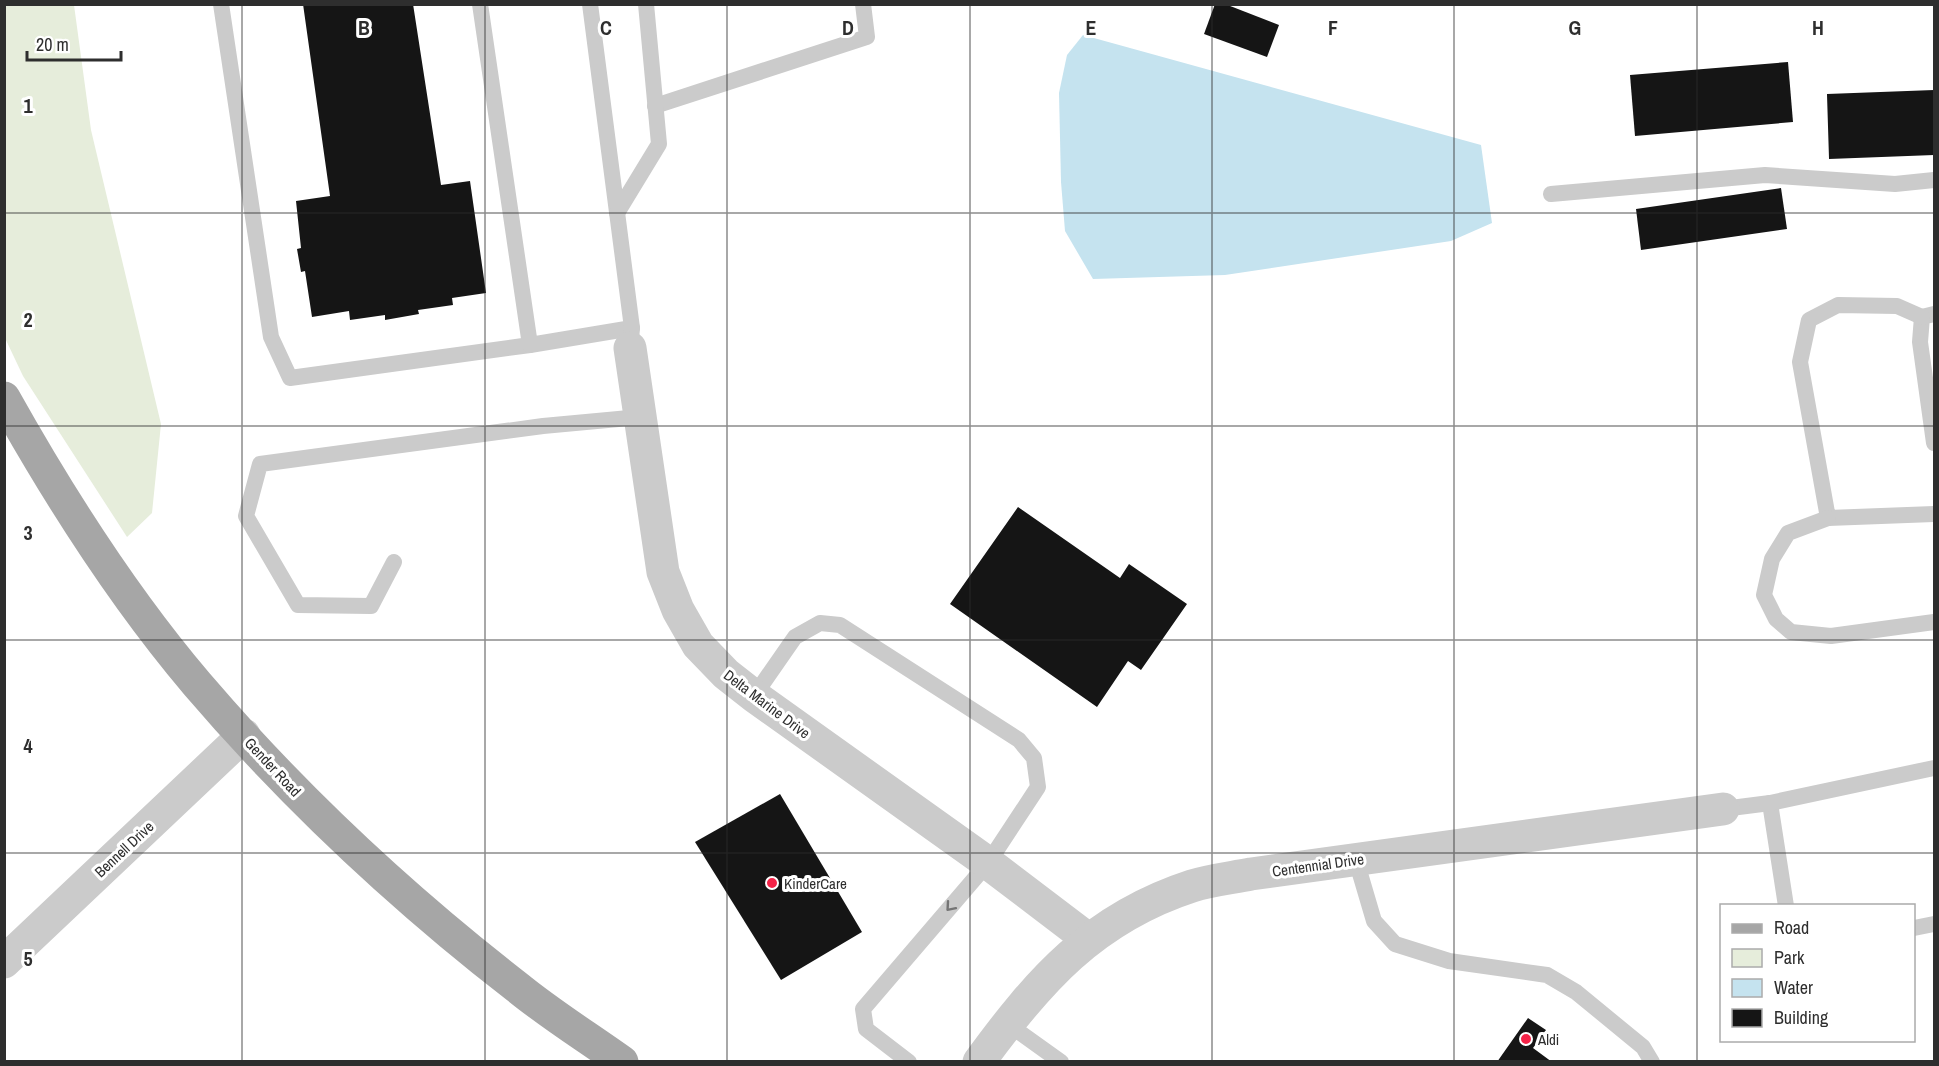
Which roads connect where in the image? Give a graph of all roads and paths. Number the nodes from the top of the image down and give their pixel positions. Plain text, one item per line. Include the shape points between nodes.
1 (221, 4) edge
2 (480, 4) edge
3 (590, 4) edge
4 (646, 4) edge
5 (863, 4) edge
6 (655, 106) junction
7 (1935, 180) edge
8 (1551, 194) dead end
9 (617, 213) junction
10 (1928, 315) edge
11 (631, 338) junction
12 (530, 345) junction
13 (4, 398) edge
14 (640, 417) junction
15 (1935, 443) edge
16 (1935, 514) edge
17 (1828, 518) junction
18 (394, 561) dead end
19 (1935, 622) edge
20 (754, 696) junction
21 (244, 735) junction
22 (1935, 768) edge
23 (1770, 802) junction
24 (1723, 809) joint
25 (1356, 860) junction
26 (988, 863) junction
27 (1786, 904) edge
28 (1935, 924) edge
29 (1915, 927) edge
30 (1088, 939) junction
31 (4, 962) edge
32 (1008, 1024) junction
33 (622, 1062) edge
34 (909, 1062) edge
35 (980, 1062) edge
36 (1061, 1062) edge
37 (1652, 1062) edge

1 - 12 lane via 272,337 290,378
2 - 12 lane
3 - 9 lane
4 - 6 lane
5 - 6 lane via 867,37
6 - 9 lane via 659,144
7 - 8 lane via 1895,184 1765,175
9 - 11 lane
10 - 15 lane via 1920,342
10 - 17 lane via 1897,306 1838,305 1809,320 1800,362
11 - 12 lane
11 - 14 street, Delta Marine Drive
13 - 21 main road, Gender Road via 64,498 142,612 196,683
14 - 18 lane via 260,464 246,516 298,605 371,606
14 - 20 street, Delta Marine Drive via 663,572 678,609 698,645
16 - 17 lane
17 - 19 lane via 1788,533 1772,559 1764,595 1776,619 1791,632 1831,636
20 - 26 street, Delta Marine Drive
20 - 26 lane via 795,637 820,623 840,625 1019,740 1034,758 1038,787
21 - 31 street, Bennell Drive
21 - 33 main road, Gender Road via 315,810 414,902 517,988
22 - 23 lane
23 - 24 lane
23 - 27 lane
24 - 25 street, Centennial Drive
25 - 30 street, Centennial Drive via 1192,886 1144,907
25 - 37 lane via 1374,921 1395,944 1449,961 1547,975 1576,992 1643,1047
26 - 30 street, Delta Marine Drive
26 -> 34 lane via 863,1009 866,1029
28 - 29 lane
30 - 32 street, Centennial Drive via 1059,964
32 - 35 street, Centennial Drive
32 - 36 lane

